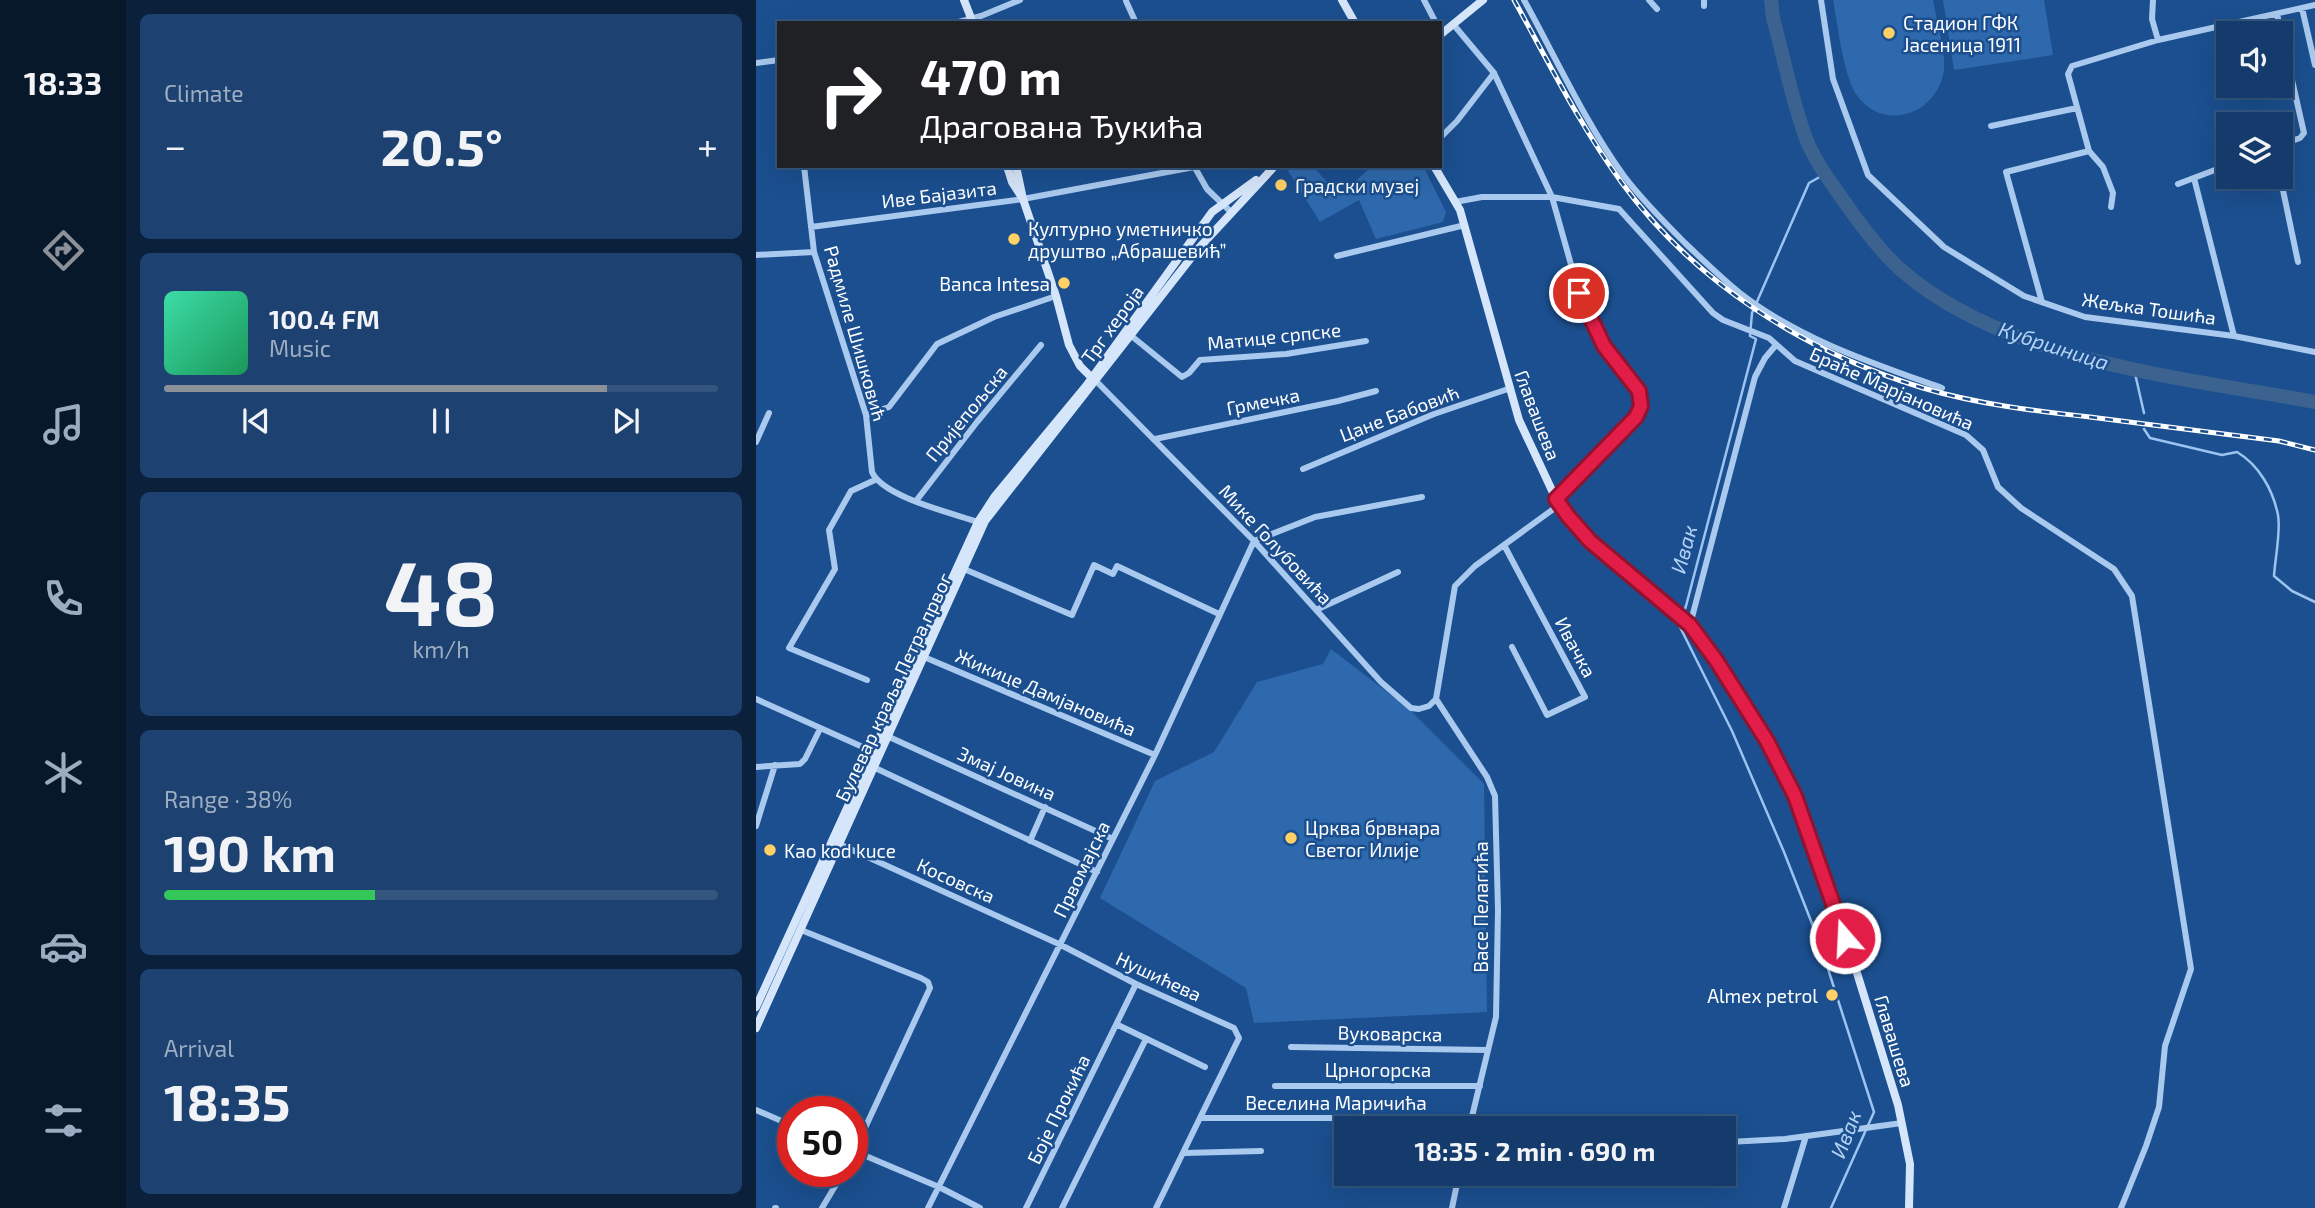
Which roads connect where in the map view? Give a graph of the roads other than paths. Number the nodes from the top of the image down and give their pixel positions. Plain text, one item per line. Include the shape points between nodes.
1 (964, 0) edge
2 (1020, 0) edge
3 (1342, 0) edge
4 (1424, 0) edge
5 (1483, 0) edge
6 (1524, 0) edge
7 (1649, 0) edge
8 (1821, 0) edge
9 (2153, 0) edge
10 (1126, 1) edge
11 (2315, 5) edge
12 (2302, 8) junction
13 (1657, 9) dead end
14 (2277, 14) junction
15 (970, 21) edge
16 (1135, 21) edge
17 (1354, 21) edge
18 (1435, 21) edge
19 (1453, 24) junction
20 (1442, 32) edge
21 (2158, 40) junction
22 (777, 60) edge
23 (756, 63) edge
24 (2315, 65) edge
25 (1494, 73) junction
26 (2077, 108) junction
27 (1991, 126) dead end
28 (1442, 136) edge
29 (2293, 140) edge
30 (2089, 152) junction
31 (804, 168) edge
32 (1008, 168) edge
33 (1016, 168) edge
34 (1184, 168) edge
35 (1195, 168) edge
36 (1274, 168) edge
37 (1435, 168) edge
38 (2216, 169) edge
39 (2194, 177) junction
40 (2178, 184) dead end
41 (2283, 189) edge
42 (1552, 197) junction
43 (1023, 199) junction
44 (1455, 202) junction
45 (1221, 204) junction
46 (2111, 206) dead end
47 (1232, 213) junction
48 (1465, 225) junction
49 (811, 227) junction
50 (814, 252) junction
51 (756, 255) edge
52 (1337, 256) dead end
53 (2298, 262) dead end
54 (1056, 296) junction
55 (2042, 302) junction
56 (1128, 333) junction
57 (2234, 337) junction
58 (1366, 341) dead end
59 (1041, 345) dead end
60 (1776, 345) junction
61 (2315, 352) edge
62 (1094, 380) junction
63 (1942, 388) dead end
64 (1508, 389) junction
65 (1376, 391) dead end
66 (769, 413) dead end
67 (866, 415) junction
68 (1154, 439) junction
69 (756, 442) edge
70 (1303, 469) dead end
71 (875, 480) junction
72 (1422, 497) dead end
73 (916, 501) junction
74 (1558, 502) junction
75 (978, 522) junction
76 (1254, 541) junction
77 (1504, 545) junction
78 (964, 569) junction
79 (1398, 572) dead end
80 (1316, 610) junction
81 (1219, 614) junction
82 (1687, 623) junction
83 (1512, 647) dead end
84 (924, 657) junction
85 (867, 680) dead end
86 (756, 699) edge
87 (1436, 699) junction
88 (820, 729) junction
89 (887, 736) junction
90 (875, 753) junction
91 (1155, 755) junction
92 (775, 765) junction
93 (873, 767) junction
94 (756, 768) edge
95 (1045, 807) junction
96 (756, 826) edge
97 (1113, 839) junction
98 (1030, 841) junction
99 (839, 844) junction
100 (1097, 872) junction
101 (800, 930) junction
102 (1061, 945) junction
103 (1136, 984) junction
104 (756, 1007) edge
105 (1118, 1025) junction
106 (756, 1028) edge
107 (1146, 1040) junction
108 (1291, 1047) dead end
109 (1488, 1050) junction
110 (1205, 1067) dead end
111 (1275, 1086) dead end
112 (1480, 1086) junction
113 (756, 1111) edge
114 (1472, 1116) edge
115 (1201, 1118) junction
116 (1334, 1118) edge
117 (777, 1120) edge
118 (868, 1120) edge
119 (1902, 1124) junction
120 (1806, 1136) junction
121 (1736, 1141) edge
122 (1261, 1151) dead end
123 (1185, 1153) junction
124 (868, 1158) edge
125 (939, 1186) junction
126 (1457, 1186) edge
127 (834, 1187) edge
128 (822, 1208) edge
129 (928, 1208) edge
130 (981, 1208) edge
131 (1026, 1208) edge
132 (1062, 1208) edge
133 (1156, 1208) edge
134 (1452, 1208) edge
135 (1784, 1208) edge
136 (1909, 1208) edge
137 (2121, 1208) edge

1 - 15 main road
2 - 15 street
3 - 17 main road
4 - 18 street
5 - 19 main road
6 - 63 street, Браће Марјановића via 1625,177 1676,234 1770,313 1860,359
7 - 13 street
8 - 55 street, Жељка Тошића via 1833,79 1868,175 1944,247 2024,296
9 - 21 street
10 - 16 street
11 - 12 street
12 - 14 street
12 - 24 street
14 - 21 street
14 - 29 street via 2304,132
19 - 20 main road
19 - 25 street
21 - 26 street via 2072,66 2068,74
22 - 23 street
25 - 28 street
25 - 42 street
26 - 27 street
26 - 30 street
30 - 46 street via 2104,167 2113,192
30 - 55 street via 2007,172
31 - 49 street, Радмиле Шишковић
32 - 43 main road
33 - 43 main road
34 - 43 street, Иве Бајазита
35 - 45 street
36 - 45 main road, Трг хероја
36 - 47 main road, Трг хероја
37 - 44 main road, Главашева
38 - 39 street
39 - 40 street
39 - 57 street
41 - 53 street
42 - 44 street, Браће Марјановића via 1482,197
42 - 60 street, Браће Марјановића via 1619,209 1713,313
42 - 74 street via 1591,321 1641,398 1636,417
43 - 49 street, Иве Бајазита
43 - 54 main road
44 - 48 main road, Главашева
45 - 47 street
45 - 56 main road, Трг хероја
47 - 56 main road, Трг хероја
48 - 52 street
48 - 64 main road, Главашева
49 - 50 street, Радмиле Шишковић
50 - 51 street
50 - 67 street, Радмиле Шишковић
54 - 62 main road via 1072,353
54 - 67 street via 994,317 937,344 889,407
55 - 57 street, Жељка Тошића via 2084,317
56 - 58 street, Матице српске via 1182,377 1200,360 1286,354
56 - 62 main road, Трг хероја
57 - 61 street, Жељка Тошића
59 - 73 street, Пријепољска
60 - 82 street via 1755,377
60 - 137 street, Браће Марјановића via 1795,361 1966,435 1983,450 1998,487 2021,508 2114,569 2132,596 2191,969 2165,1045 2159,1107
62 - 68 street, Мике Голубовића
62 - 75 main road, Булевар краља Петра првог
62 - 78 main road, Булевар краља Петра првог via 993,509
64 - 70 street, Цане Бабовић via 1434,414
64 - 74 main road, Главашева
65 - 68 street, Грмечка
66 - 69 street
67 - 71 street, Радмиле Шишковић
68 - 76 street, Мике Голубовића
71 - 73 street
71 - 85 street via 851,491 829,530 835,569 789,648
72 - 76 street via 1315,517
73 - 75 street
74 - 77 street
74 - 82 main road, Главашева via 1597,549
75 - 90 main road, Булевар краља Петра првог
76 - 80 street, Мике Голубовића
76 - 81 street, Првомајска
77 - 83 street, Ивачка via 1585,697 1547,715
77 - 87 street via 1455,586
78 - 81 street via 1072,615 1094,565 1113,574 1117,566
78 - 84 main road, Булевар краља Петра првог
79 - 80 street
80 - 87 street, Мике Голубовића via 1411,708 1429,706
81 - 91 street, Првомајска
82 - 119 main road, Главашева via 1747,707 1795,796 1861,984
84 - 89 main road, Булевар краља Петра првог
84 - 91 street, Жикице Дамјановића
86 - 88 street
87 - 109 street, Васе Пелагића via 1495,796 1496,1017
88 - 90 street
88 - 92 street via 800,764
89 - 90 main road, Булевар краља Петра првог
89 - 95 street, Змај Јовина
90 - 93 main road, Булевар краља Петра првог
90 - 104 main road, Булевар краља Петра првог
91 - 97 street, Првомајска
92 - 94 street
92 - 96 street
93 - 98 street
93 - 99 main road, Булевар краља Петра првог
95 - 97 street, Змај Јовина
95 - 98 street
97 - 100 street, Првомајска
98 - 100 street
99 - 101 main road, Булевар краља Петра првог
99 - 102 street, Косовска
100 - 102 street, Првомајска
101 - 106 main road, Булевар краља Петра првог
101 - 118 street via 928,982 930,988
102 - 103 street, Нушићева
102 - 125 street, Првомајска
103 - 105 street, Боје Прокића
103 - 115 street, Нушићева via 1234,1028 1239,1038
105 - 107 street
105 - 131 street, Боје Прокића
107 - 110 street
107 - 132 street
108 - 109 street, Вуковарска
109 - 112 street, Васе Пелагића
111 - 112 street, Црногорска
112 - 114 street, Васе Пелагића
113 - 117 street
115 - 116 street, Веселина Маричића
115 - 123 street
119 - 120 street
119 - 136 main road, Главашева via 1910,1164
120 - 121 street
120 - 135 street
122 - 123 street
123 - 133 street
124 - 125 street
125 - 129 street, Првомајска
125 - 130 street
126 - 134 street
127 - 128 street

